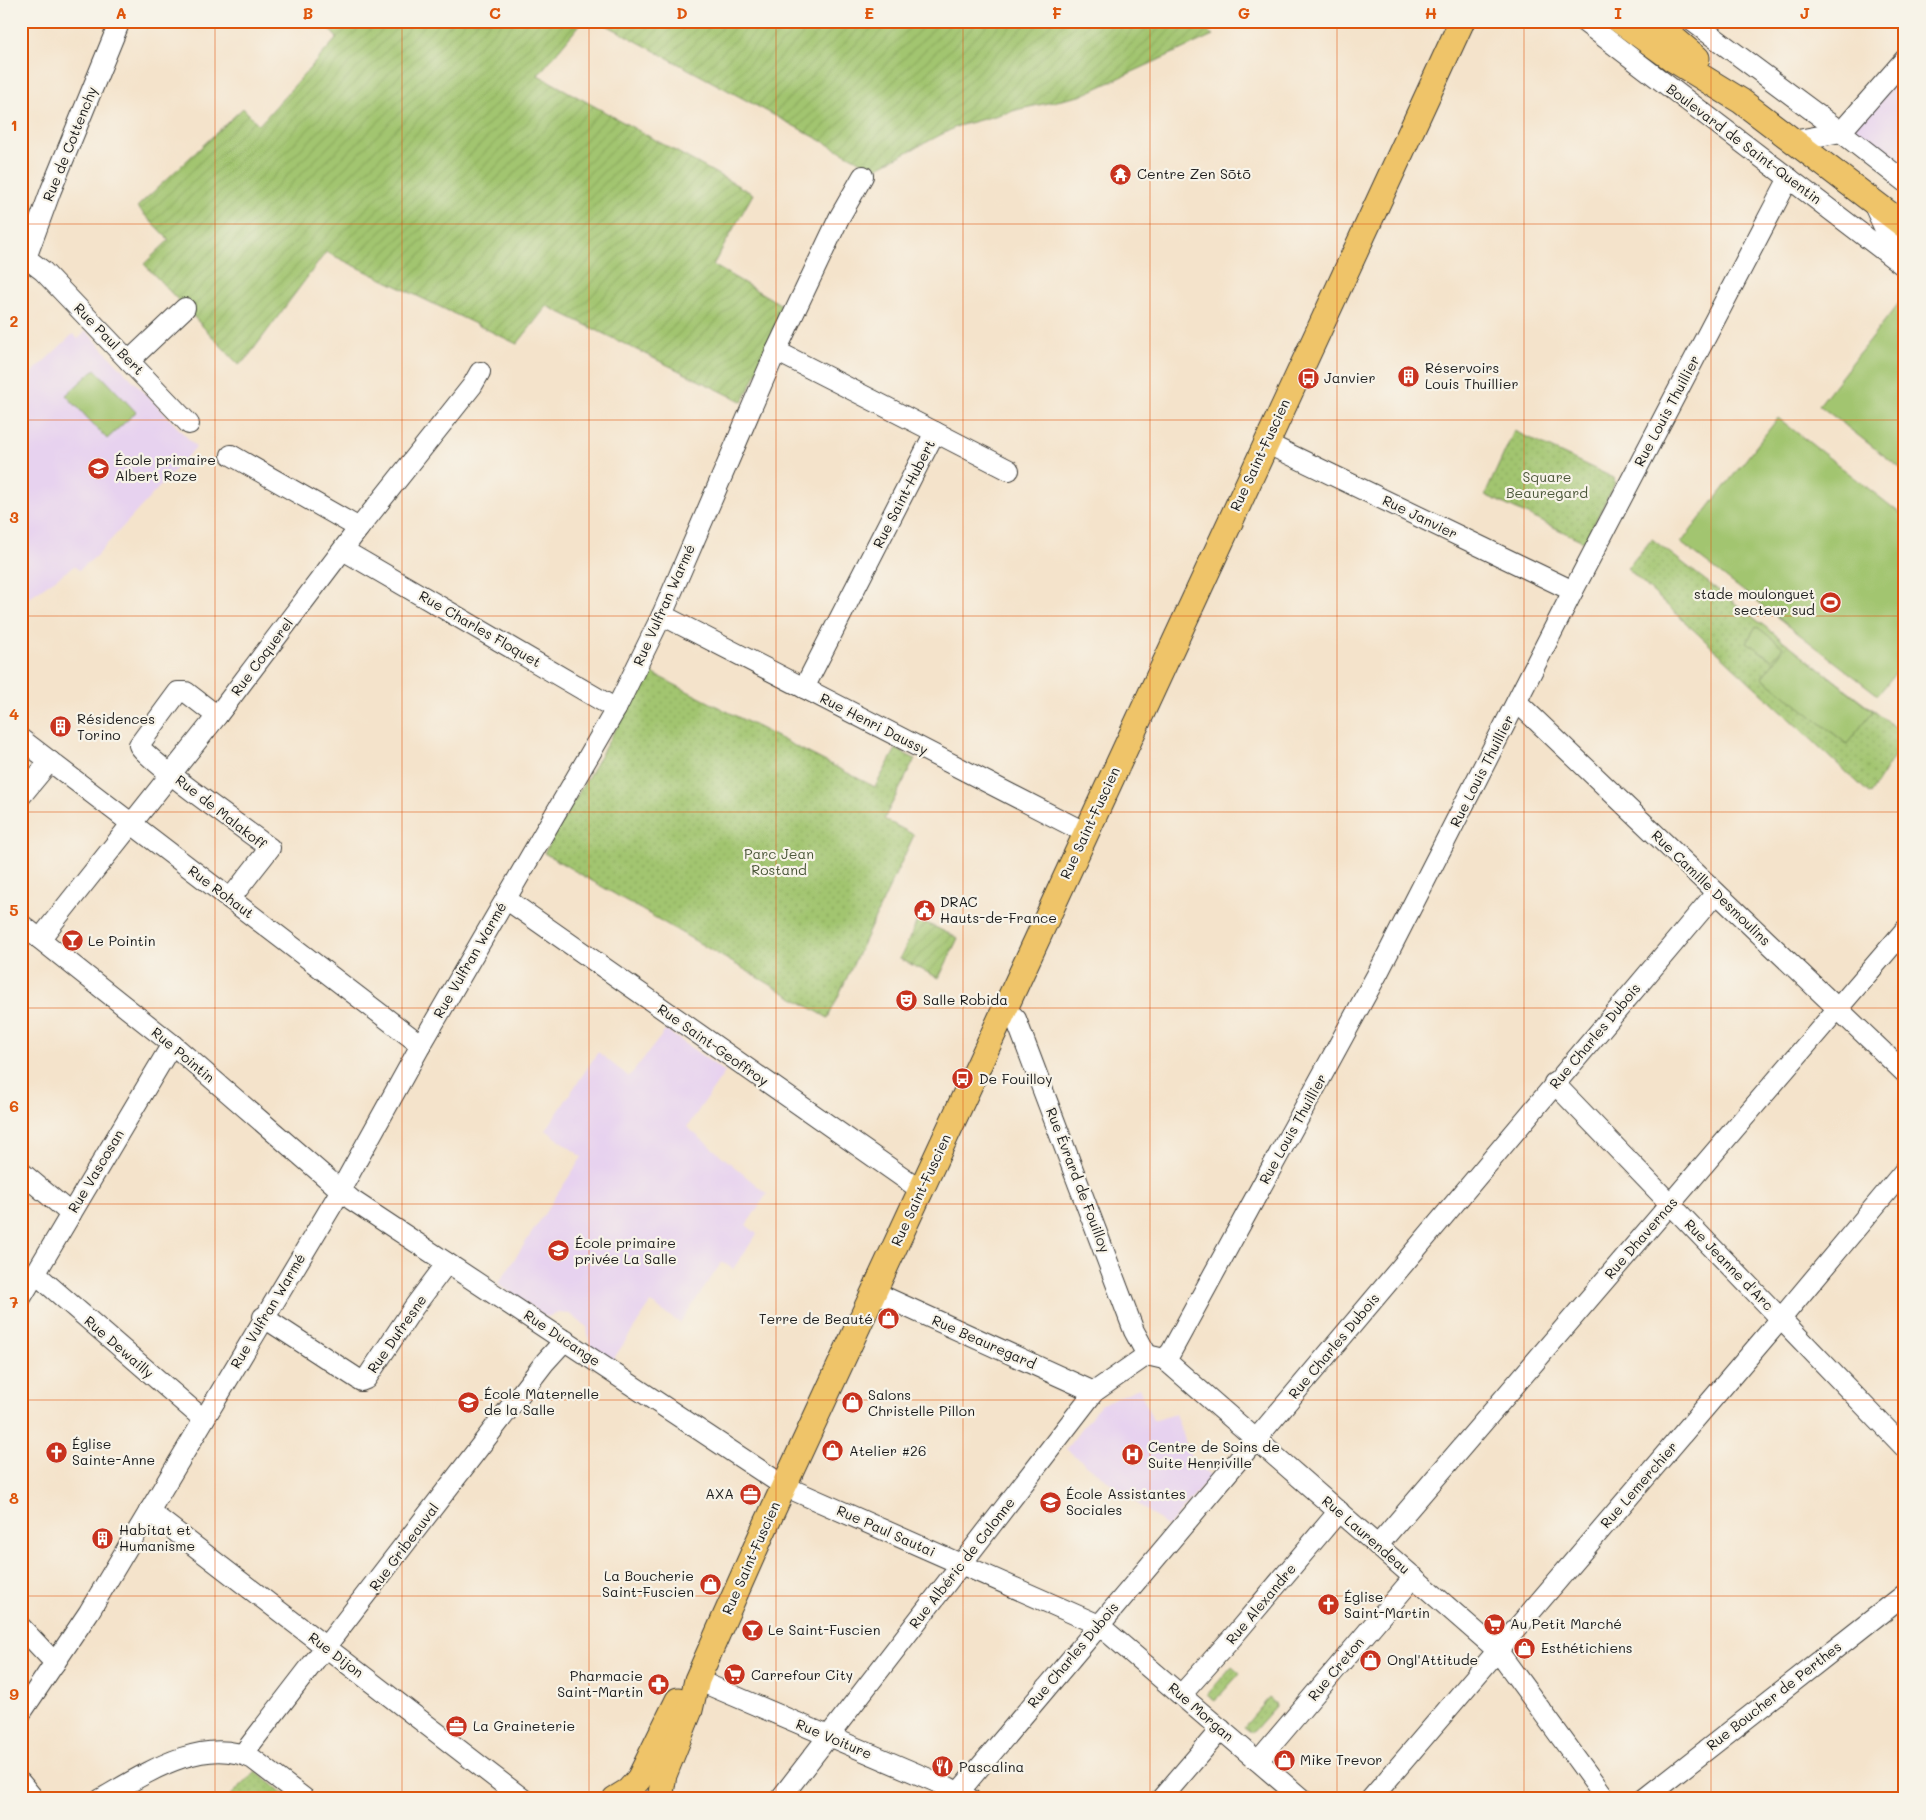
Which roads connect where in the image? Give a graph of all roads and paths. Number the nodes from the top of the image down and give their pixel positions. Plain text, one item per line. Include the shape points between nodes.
1 (120, 21) edge
2 (1462, 21) edge
3 (1583, 21) edge
4 (1620, 21) edge
5 (1692, 21) edge
6 (1652, 22) edge
7 (1905, 59) edge
8 (1741, 101) junction
9 (1841, 132) junction
10 (1793, 141) junction
11 (863, 176) dead end
12 (1789, 178) junction
13 (1905, 182) edge
14 (1872, 201) junction
15 (1905, 226) edge
16 (24, 262) edge
17 (1905, 266) edge
18 (185, 308) dead end
19 (776, 351) junction
20 (129, 361) junction
21 (480, 372) dead end
22 (189, 424) dead end
23 (935, 432) junction
24 (1266, 443) junction
25 (231, 455) dead end
26 (1009, 470) dead end
27 (358, 528) junction
28 (343, 550) junction
29 (1574, 591) junction
30 (662, 615) junction
31 (804, 688) junction
32 (1517, 702) junction
33 (616, 709) junction
34 (217, 716) junction
35 (21, 739) edge
36 (50, 760) junction
37 (170, 773) junction
38 (21, 796) edge
39 (132, 824) junction
40 (1086, 833) junction
41 (1716, 893) junction
42 (230, 899) junction
43 (506, 899) junction
44 (21, 924) edge
45 (1905, 930) edge
46 (40, 939) junction
47 (1005, 1008) junction
48 (1838, 1008) junction
49 (172, 1044) junction
50 (421, 1045) junction
51 (1905, 1073) edge
52 (1554, 1083) junction
53 (1905, 1170) edge
54 (21, 1172) edge
55 (341, 1190) junction
56 (921, 1190) junction
57 (1670, 1204) junction
58 (70, 1214) junction
59 (448, 1263) junction
60 (36, 1274) junction
61 (874, 1292) junction
62 (21, 1298) edge
63 (263, 1317) junction
64 (1781, 1319) junction
65 (565, 1340) junction
66 (1156, 1357) junction
67 (1094, 1392) junction
68 (203, 1419) junction
69 (1255, 1438) junction
70 (1905, 1448) edge
71 (784, 1486) junction
72 (149, 1512) junction
73 (1339, 1512) junction
74 (1378, 1546) junction
75 (961, 1564) junction
76 (1414, 1577) junction
77 (1905, 1594) edge
78 (1099, 1625) junction
79 (21, 1627) edge
80 (326, 1648) junction
81 (1497, 1650) junction
82 (55, 1662) junction
83 (696, 1680) junction
84 (1181, 1695) junction
85 (21, 1713) edge
86 (1221, 1729) junction
87 (828, 1736) junction
88 (243, 1754) junction
89 (1258, 1761) junction
90 (657, 1780) edge
91 (21, 1783) edge
92 (631, 1796) edge
93 (960, 1796) edge
94 (34, 1799) edge
95 (101, 1799) edge
96 (305, 1799) edge
97 (523, 1799) edge
98 (780, 1799) edge
99 (1161, 1799) edge
100 (1302, 1799) edge
101 (1371, 1799) edge
102 (1606, 1799) edge
103 (1644, 1799) edge

1 - 16 street, Rue de Cottenchy
2 - 24 main road, Rue Saint-Fuscien
3 - 12 street, Boulevard de Saint-Quentin
4 - 8 main road, Boulevard de Saint-Quentin via 1671,58
5 - 9 street
6 - 8 main road, Boulevard de Saint-Quentin via 1724,80
7 - 9 street
8 - 10 main road, Boulevard de Saint-Quentin
9 - 10 street
9 - 13 street
10 - 14 main road, Boulevard de Saint-Quentin
11 - 19 street, Rue Vulfran Warmé via 839,218
12 - 17 street, Boulevard de Saint-Quentin
12 - 29 street, Rue Louis Thuillier
14 - 15 main road, Boulevard de Saint-Quentin
14 - 17 street
16 - 20 street, Rue Paul Bert via 43,271
18 - 20 street
19 - 23 street, Rue Saint-Hubert
19 - 30 street, Rue Vulfran Warmé
20 - 22 street, Rue Paul Bert
21 - 27 street, Rue Coquerel
23 - 26 street
23 - 31 street, Rue Saint-Hubert
24 - 29 street, Rue Janvier
24 - 40 main road, Rue Saint-Fuscien
25 - 27 street
27 - 28 street, Rue Coquerel
28 - 33 street, Rue Charles Floquet
28 - 34 street, Rue Coquerel
29 - 32 street, Rue Louis Thuillier
30 - 31 street, Rue Henri Daussy
30 - 33 street, Rue Vulfran Warmé
31 - 40 street, Rue Henri Daussy
32 - 41 street, Rue Camille Desmoulins
32 - 66 street, Rue Louis Thuillier via 1320,1082 1170,1352
33 - 43 street, Rue Vulfran Warmé
34 - 37 street, Rue Coquerel
34 - 37 street via 186,692 178,692 139,745
35 - 36 street, Rue Rohaut
36 - 38 street
36 - 39 street, Rue Rohaut
37 - 39 street, Rue Coquerel
37 - 42 street, Rue de Malakoff via 270,848
39 - 42 street, Rue Rohaut
39 - 46 street, Rue Coquerel
40 - 47 main road, Rue Saint-Fuscien
41 - 48 street, Rue Camille Desmoulins
41 - 52 street, Rue Charles Dubois
42 - 50 street, Rue Rohaut
43 - 50 street, Rue Vulfran Warmé
43 - 56 street, Rue Saint-Geoffroy
44 - 46 street, Rue Pointin
45 - 48 street, Rue Dhavernas
46 - 49 street, Rue Pointin
47 - 56 main road, Rue Saint-Fuscien
47 - 66 street, Rue Évrard de Fouilloy via 1016,1019 1134,1331
48 - 51 street, Rue Camille Desmoulins
48 - 57 street, Rue Dhavernas
49 - 55 street, Rue Pointin
49 - 58 street, Rue Vascosan
50 - 55 street, Rue Vulfran Warmé
52 - 57 street, Rue Jeanne d'Arc
52 - 69 street, Rue Charles Dubois
53 - 64 street, Rue Lemerchier
54 - 58 street
55 - 59 street, Rue Ducange
55 - 63 street, Rue Vulfran Warmé
56 - 61 main road, Rue Saint-Fuscien
57 - 64 street, Rue Jeanne d'Arc
57 - 74 street, Rue Dhavernas
58 - 60 street, Rue Vascosan
59 - 63 street, Rue Dufresne via 366,1379 361,1381
59 - 65 street, Rue Ducange
60 - 62 street, Rue Vascosan
60 - 68 street, Rue Dewailly
61 - 67 street, Rue Beauregard
61 - 71 main road, Rue Saint-Fuscien
63 - 68 street, Rue Vulfran Warmé
64 - 70 street, Rue Jeanne d'Arc
64 - 81 street, Rue Lemerchier
65 - 71 street, Rue Ducange
65 - 80 street, Rue Gribeauval
66 - 67 street, Rue Albéric de Calonne
66 - 69 street, Rue Laurendeau
67 - 75 street, Rue Albéric de Calonne
68 - 72 street, Rue Vulfran Warmé
69 - 73 street, Rue Laurendeau
69 - 78 street, Rue Charles Dubois
71 - 75 street, Rue Paul Sautai
71 - 83 main road, Rue Saint-Fuscien
72 - 80 street, Rue Dijon
72 - 82 street, Rue Vulfran Warmé
73 - 74 street, Rue Laurendeau
73 - 84 street, Rue Alexandre
74 - 76 street, Rue Laurendeau
75 - 78 street, Rue Paul Sautai
75 - 87 street, Rue Albéric de Calonne
76 - 81 street, Rue Laurendeau
76 - 89 street, Rue Creton
77 - 103 street, Rue Boucher de Perthes
78 - 84 street, Rue Morgan
78 - 93 street, Rue Charles Dubois
79 - 82 street
80 - 88 street, Rue Gribeauval
80 - 97 street, Rue Dijon
81 - 101 street, Rue Lemerchier
81 - 102 street, Rue Laurendeau
82 - 85 street, Rue Vulfran Warmé
83 - 87 street, Rue Voiture
83 - 90 main road, Rue Saint-Fuscien via 690,1710
84 - 86 street, Rue Morgan
86 - 89 street, Rue Morgan
86 - 99 street
87 - 93 street, Rue Voiture
87 - 98 street, Rue Albéric de Calonne
88 - 95 street via 212,1752 184,1757
88 - 96 street
89 - 100 street, Rue Morgan
90 - 92 main road, Rue Saint-Fuscien via 639,1779
91 - 94 street

